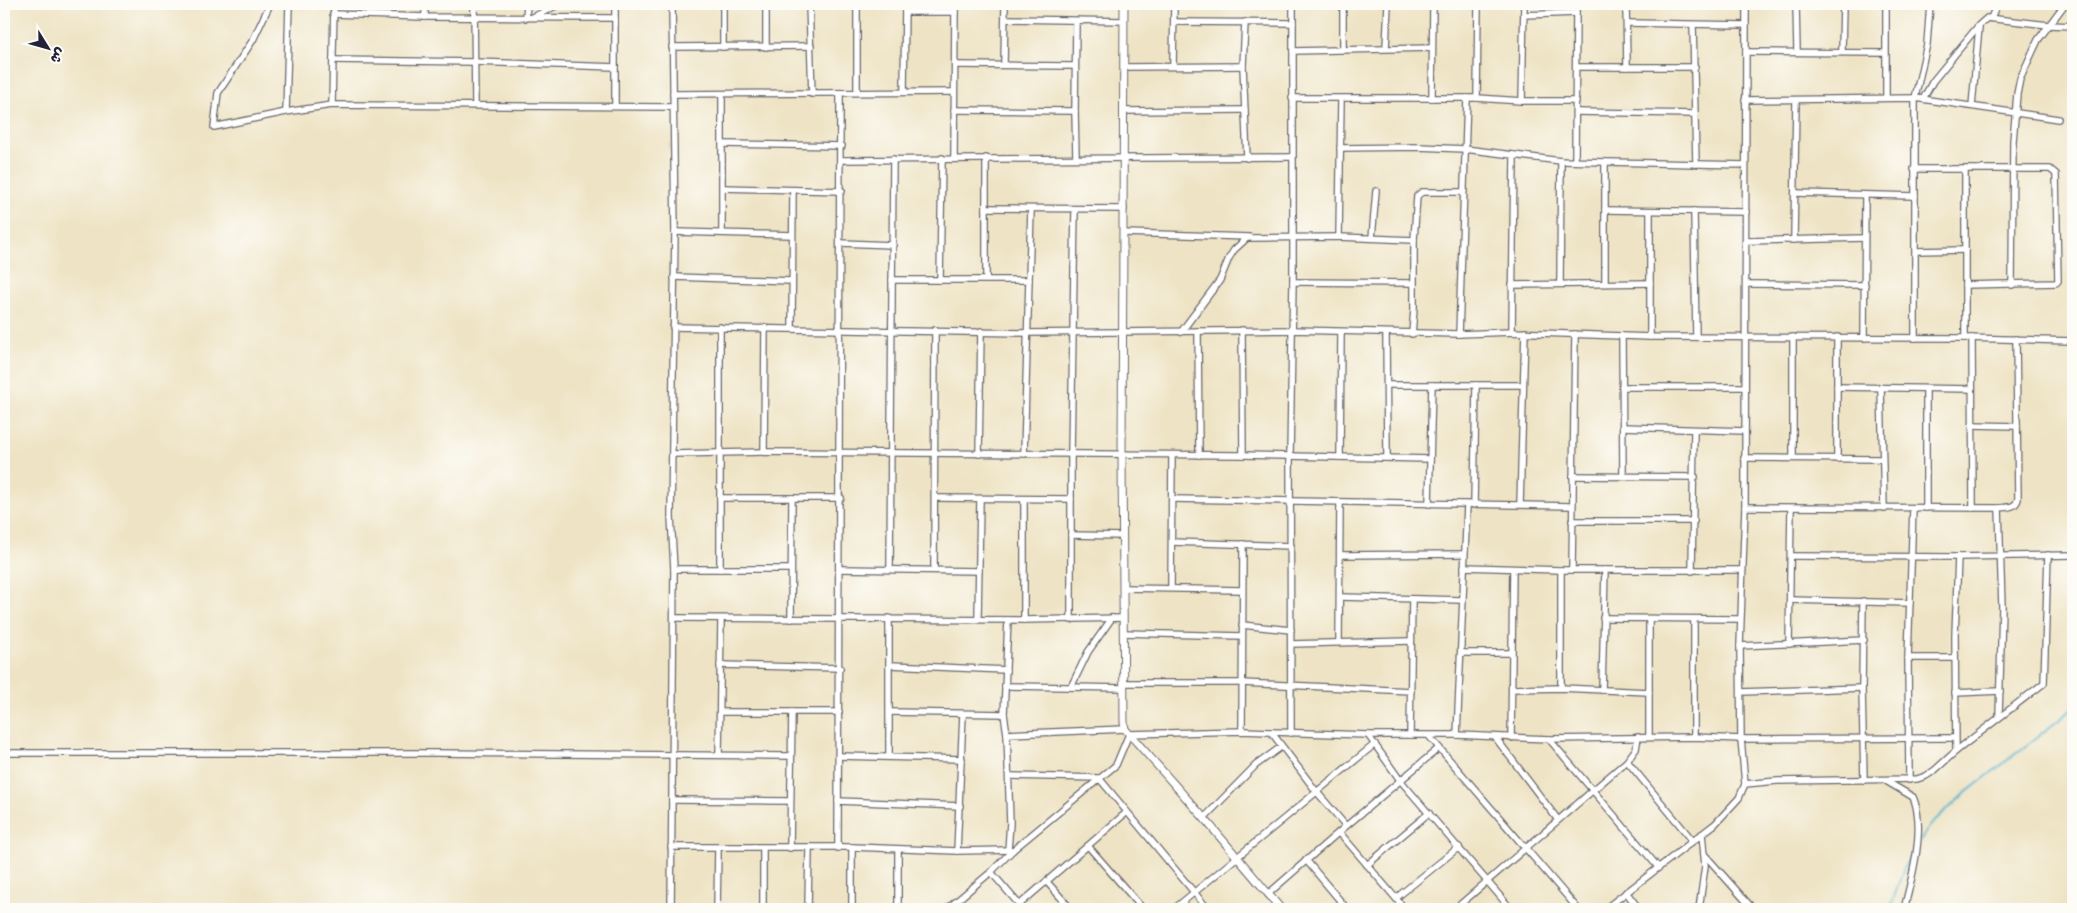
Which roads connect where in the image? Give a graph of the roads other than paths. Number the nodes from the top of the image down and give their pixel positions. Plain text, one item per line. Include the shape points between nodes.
1 (270, 4) edge
2 (289, 4) edge
3 (334, 4) edge
4 (425, 4) edge
5 (474, 4) edge
6 (527, 4) edge
7 (560, 4) edge
8 (615, 4) edge
9 (672, 4) edge
10 (723, 4) edge
11 (766, 4) edge
12 (810, 4) edge
13 (857, 4) edge
14 (905, 4) edge
15 (955, 4) edge
16 (1005, 4) edge
17 (1124, 4) edge
18 (1174, 4) edge
19 (1293, 4) edge
20 (1343, 4) edge
21 (1388, 4) edge
22 (1433, 4) edge
23 (1478, 4) edge
24 (1524, 4) edge
25 (1576, 4) edge
26 (1626, 4) edge
27 (1746, 4) edge
28 (1796, 4) edge
29 (1844, 4) edge
30 (1886, 4) edge
31 (1930, 4) edge
32 (1997, 4) edge
33 (2065, 4) edge
34 (905, 12) junction
35 (955, 12) junction
36 (1576, 13) junction
37 (333, 14) junction
38 (1524, 15) junction
39 (425, 17) junction
40 (474, 17) junction
41 (529, 18) junction
42 (615, 18) junction
43 (1991, 18) junction
44 (1005, 19) junction
45 (1076, 21) junction
46 (1124, 21) junction
47 (1174, 22) junction
48 (1245, 22) junction
49 (1293, 23) junction
50 (1627, 23) junction
51 (1693, 24) junction
52 (1746, 24) junction
53 (1979, 25) junction
54 (2048, 25) junction
55 (2073, 26) edge
56 (811, 46) junction
57 (672, 47) junction
58 (723, 47) junction
59 (766, 47) junction
60 (1386, 48) junction
61 (1432, 48) junction
62 (1344, 49) junction
63 (1293, 51) junction
64 (1797, 51) junction
65 (1842, 51) junction
66 (1746, 52) junction
67 (1885, 53) junction
68 (333, 60) junction
69 (474, 62) junction
70 (1004, 64) junction
71 (955, 65) junction
72 (1075, 66) junction
73 (1173, 66) junction
74 (1243, 66) junction
75 (615, 67) junction
76 (1125, 67) junction
77 (1576, 67) junction
78 (1627, 67) junction
79 (1695, 67) junction
80 (857, 92) junction
81 (904, 92) junction
82 (954, 92) junction
83 (840, 93) junction
84 (672, 94) junction
85 (722, 94) junction
86 (812, 94) junction
87 (1292, 98) junction
88 (1432, 98) junction
89 (1467, 98) junction
90 (1477, 98) junction
91 (1886, 98) junction
92 (1915, 98) junction
93 (1341, 99) junction
94 (1923, 99) junction
95 (1745, 100) junction
96 (1796, 100) junction
97 (1522, 101) junction
98 (1576, 101) junction
99 (332, 105) junction
100 (475, 105) junction
101 (616, 106) junction
102 (1972, 106) junction
103 (672, 107) junction
104 (954, 110) junction
105 (1245, 110) junction
106 (1075, 111) junction
107 (1123, 111) junction
108 (2014, 111) junction
109 (286, 112) junction
110 (1576, 112) junction
111 (1695, 114) junction
112 (2058, 119) dead end
113 (723, 144) junction
114 (842, 146) junction
115 (1340, 148) junction
116 (1465, 149) junction
117 (1514, 155) junction
118 (1125, 157) junction
119 (1292, 157) junction
120 (942, 158) junction
121 (954, 158) junction
122 (986, 158) junction
123 (1076, 158) junction
124 (1247, 158) junction
125 (893, 159) junction
126 (842, 160) junction
127 (1562, 161) junction
128 (1575, 161) junction
129 (1605, 163) junction
130 (1696, 164) junction
131 (1745, 165) junction
132 (1914, 169) junction
133 (1965, 170) junction
134 (2014, 170) junction
135 (723, 188) junction
136 (793, 190) junction
137 (842, 191) junction
138 (1376, 191) dead end
139 (1463, 192) junction
140 (1795, 193) junction
141 (1865, 196) junction
142 (1915, 196) junction
143 (986, 208) junction
144 (1124, 208) junction
145 (1031, 209) junction
146 (1075, 209) junction
147 (1606, 210) junction
148 (1650, 211) junction
149 (1694, 212) junction
150 (1746, 212) junction
151 (676, 232) junction
152 (722, 233) junction
153 (1124, 233) junction
154 (792, 235) junction
155 (1251, 237) junction
156 (1293, 237) junction
157 (1339, 237) junction
158 (1372, 238) junction
159 (1864, 238) junction
160 (1414, 240) junction
161 (1794, 240) junction
162 (1747, 241) junction
163 (841, 243) junction
164 (893, 245) junction
165 (1965, 250) junction
166 (1916, 251) junction
167 (674, 277) junction
168 (986, 279) junction
169 (892, 280) junction
170 (940, 280) junction
171 (1029, 280) junction
172 (792, 281) junction
173 (1293, 282) junction
174 (1413, 283) junction
175 (1560, 283) junction
176 (1605, 283) junction
177 (1512, 284) junction
178 (1650, 284) junction
179 (1746, 284) junction
180 (1965, 285) junction
181 (2012, 285) junction
182 (1865, 286) junction
183 (673, 327) junction
184 (720, 327) junction
185 (765, 327) junction
186 (792, 328) junction
187 (841, 329) junction
188 (891, 330) junction
189 (935, 330) junction
190 (1242, 330) junction
191 (1292, 330) junction
192 (981, 331) junction
193 (1198, 331) junction
194 (1181, 332) junction
195 (1341, 332) junction
196 (1512, 332) junction
197 (1525, 332) junction
198 (1027, 333) junction
199 (1074, 333) junction
200 (1124, 333) junction
201 (1386, 334) junction
202 (1412, 334) junction
203 (1459, 334) junction
204 (1575, 334) junction
205 (1622, 336) junction
206 (1650, 337) junction
207 (1696, 337) junction
208 (1745, 337) junction
209 (1793, 337) junction
210 (1837, 337) junction
211 (1864, 338) junction
212 (1915, 338) junction
213 (1965, 338) junction
214 (1972, 338) junction
215 (2016, 339) junction
216 (2073, 341) edge
217 (1523, 384) junction
218 (1387, 385) junction
219 (1432, 385) junction
220 (1476, 385) junction
221 (1622, 387) junction
222 (1745, 387) junction
223 (1837, 387) junction
224 (1881, 389) junction
225 (1926, 389) junction
226 (1972, 389) junction
227 (1972, 426) junction
228 (2017, 426) junction
229 (1623, 427) junction
230 (1694, 430) junction
231 (1744, 431) junction
232 (764, 452) junction
233 (720, 453) junction
234 (840, 453) junction
235 (891, 453) junction
236 (935, 453) junction
237 (673, 454) junction
238 (979, 454) junction
239 (1024, 454) junction
240 (1071, 454) junction
241 (1172, 455) junction
242 (1199, 455) junction
243 (1243, 455) junction
244 (1122, 456) junction
245 (1290, 456) junction
246 (1340, 457) junction
247 (1387, 457) junction
248 (1744, 458) junction
249 (1794, 458) junction
250 (1430, 459) junction
251 (1837, 459) junction
252 (1882, 459) junction
253 (1573, 476) junction
254 (1623, 476) junction
255 (1695, 477) junction
256 (720, 498) junction
257 (792, 498) junction
258 (840, 498) junction
259 (935, 498) junction
260 (980, 499) junction
261 (1024, 499) junction
262 (1071, 499) junction
263 (1172, 499) junction
264 (1290, 501) junction
265 (1340, 503) junction
266 (1429, 504) junction
267 (1520, 504) junction
268 (1467, 505) junction
269 (1474, 505) junction
270 (1572, 506) junction
271 (1744, 507) junction
272 (1791, 508) junction
273 (1884, 508) junction
274 (1913, 508) junction
275 (1926, 508) junction
276 (1973, 508) junction
277 (1999, 508) junction
278 (1572, 521) junction
279 (1694, 522) junction
280 (1071, 535) junction
281 (1123, 536) junction
282 (1172, 542) junction
283 (1242, 544) junction
284 (1290, 546) junction
285 (1464, 554) junction
286 (2073, 554) edge
287 (1340, 555) junction
288 (2048, 555) junction
289 (1790, 556) junction
290 (1912, 557) junction
291 (1958, 557) junction
292 (2001, 557) junction
293 (1464, 567) junction
294 (674, 569) junction
295 (720, 569) junction
296 (791, 569) junction
297 (840, 569) junction
298 (890, 569) junction
299 (1513, 569) junction
300 (934, 570) junction
301 (979, 570) junction
302 (1561, 570) junction
303 (1572, 570) junction
304 (1605, 570) junction
305 (1742, 570) junction
306 (1692, 571) junction
307 (1123, 588) junction
308 (1171, 588) junction
309 (1242, 590) junction
310 (1340, 597) junction
311 (1412, 599) junction
312 (1462, 600) junction
313 (1790, 600) junction
314 (1863, 601) junction
315 (1910, 603) junction
316 (674, 618) junction
317 (840, 618) junction
318 (889, 618) junction
319 (1112, 618) junction
320 (1123, 618) junction
321 (1603, 618) junction
322 (720, 619) junction
323 (791, 619) junction
324 (1649, 619) junction
325 (1694, 619) junction
326 (1740, 619) junction
327 (978, 620) junction
328 (1008, 620) junction
329 (1024, 620) junction
330 (1071, 620) junction
331 (1242, 625) junction
332 (1291, 630) junction
333 (1123, 632) junction
334 (1242, 636) junction
335 (1864, 640) junction
336 (1410, 641) junction
337 (1339, 642) junction
338 (1291, 644) junction
339 (1789, 644) junction
340 (1740, 646) junction
341 (1511, 652) junction
342 (1462, 653) junction
343 (1908, 658) junction
344 (1955, 658) junction
345 (720, 665) junction
346 (890, 665) junction
347 (840, 668) junction
348 (1006, 670) junction
349 (1242, 683) junction
350 (1124, 685) junction
351 (1005, 686) junction
352 (1291, 686) junction
353 (1071, 687) junction
354 (1561, 688) junction
355 (1862, 688) junction
356 (1512, 689) junction
357 (1411, 690) junction
358 (1602, 690) junction
359 (2000, 691) junction
360 (1649, 692) junction
361 (1741, 692) junction
362 (1955, 693) junction
363 (720, 712) junction
364 (792, 712) junction
365 (839, 712) junction
366 (890, 712) junction
367 (963, 714) junction
368 (1004, 714) junction
369 (1998, 716) junction
370 (1242, 731) junction
371 (1127, 732) junction
372 (1272, 733) junction
373 (1291, 733) junction
374 (1007, 734) junction
375 (1368, 735) junction
376 (1410, 735) junction
377 (1457, 735) junction
378 (1429, 736) junction
379 (1495, 737) junction
380 (1638, 737) junction
381 (1649, 737) junction
382 (1694, 737) junction
383 (1908, 737) junction
384 (1511, 738) junction
385 (1864, 738) junction
386 (1956, 738) junction
387 (1549, 739) junction
388 (1741, 739) junction
389 (1374, 744) junction
390 (1281, 747) junction
391 (1439, 748) junction
392 (1956, 751) junction
393 (4, 753) edge
394 (674, 755) junction
395 (719, 756) junction
396 (790, 756) junction
397 (839, 756) junction
398 (889, 757) junction
399 (962, 759) junction
400 (1627, 761) junction
401 (1009, 776) junction
402 (1099, 778) junction
403 (1400, 780) junction
404 (1864, 780) junction
405 (1884, 780) junction
406 (1909, 780) junction
407 (1745, 784) junction
408 (1591, 791) junction
409 (1316, 792) junction
410 (672, 800) junction
411 (790, 801) junction
412 (838, 801) junction
413 (960, 806) junction
414 (1127, 812) junction
415 (1429, 813) junction
416 (1204, 818) junction
417 (1558, 820) junction
418 (1346, 826) junction
419 (1339, 832) junction
420 (1702, 834) junction
421 (1693, 841) junction
422 (1088, 846) junction
423 (671, 847) junction
424 (1459, 847) junction
425 (718, 848) junction
426 (762, 848) junction
427 (790, 848) junction
428 (809, 848) junction
429 (838, 848) junction
430 (852, 848) junction
431 (898, 849) junction
432 (1526, 849) junction
433 (1011, 850) junction
434 (958, 851) junction
435 (1704, 854) junction
436 (1237, 857) junction
437 (1306, 860) junction
438 (1367, 865) junction
439 (1658, 867) junction
440 (991, 872) junction
441 (1487, 881) junction
442 (1046, 882) junction
443 (1194, 892) junction
444 (1626, 892) junction
445 (1268, 894) junction
446 (1396, 898) junction
447 (1021, 907) edge
448 (951, 908) edge
449 (671, 909) edge
450 (718, 909) edge
451 (762, 909) edge
452 (808, 909) edge
453 (852, 909) edge
454 (898, 909) edge
455 (1071, 909) edge
456 (1143, 909) edge
457 (1174, 909) edge
458 (1208, 909) edge
459 (1280, 909) edge
460 (1347, 909) edge
461 (1405, 909) edge
462 (1455, 909) edge
463 (1511, 909) edge
464 (1578, 909) edge
465 (1605, 909) edge
466 (1639, 909) edge
467 (1699, 909) edge
468 (1753, 909) edge
469 (1904, 909) edge

1 - 109 street via 253,40 218,93 214,128
2 - 109 street
3 - 37 street
4 - 39 street
5 - 40 street
6 - 41 street
7 - 41 street
8 - 42 street
9 - 57 street
10 - 58 street
11 - 59 street
12 - 56 street
13 - 80 street
14 - 34 street
15 - 35 street
16 - 44 street
17 - 46 street
18 - 47 street
19 - 49 street
20 - 62 street
21 - 60 street
22 - 61 street
23 - 90 street
24 - 38 street
25 - 36 street
26 - 50 street
27 - 52 street
28 - 64 street
29 - 65 street
30 - 67 street
31 - 92 street via 1928,44
32 - 43 street
33 - 54 street
34 - 35 street
34 - 81 street
35 - 71 street
36 - 38 street
36 - 77 street
37 - 39 street
37 - 68 street
38 - 97 street
39 - 40 street
40 - 41 street
40 - 69 street
41 - 42 street
42 - 75 street
43 - 53 street
43 - 54 street
44 - 45 street
44 - 70 street
45 - 46 street
45 - 72 street
46 - 76 street
47 - 48 street
47 - 73 street
48 - 49 street
48 - 74 street
49 - 63 street
50 - 51 street
50 - 78 street
51 - 52 street
51 - 79 street
52 - 66 street
53 - 94 street via 1933,81
53 - 102 street
54 - 55 street
54 - 108 street via 2020,79
56 - 59 street
56 - 86 street
57 - 58 street
57 - 84 street
58 - 59 street
60 - 61 street
60 - 62 street
61 - 88 street
62 - 63 street
63 - 87 street
64 - 65 street
64 - 66 street
65 - 67 street
66 - 95 street
67 - 91 street
68 - 69 street
68 - 99 street
69 - 75 street
69 - 100 street
70 - 71 street
70 - 72 street
71 - 82 street
72 - 106 street
73 - 74 street
73 - 76 street
74 - 105 street
75 - 101 street
76 - 107 street
77 - 78 street
77 - 98 street
78 - 79 street
79 - 111 street
80 - 81 street
80 - 83 street
81 - 82 street
82 - 104 street
83 - 86 street
83 - 114 street
84 - 85 street
84 - 103 street
85 - 86 street
85 - 113 street
87 - 93 street
87 - 119 street
88 - 89 street
88 - 93 street
89 - 90 street
89 - 116 street
90 - 97 street
91 - 92 street
91 - 96 street
92 - 94 street
92 - 132 street
93 - 115 street
94 - 102 street
95 - 96 street
95 - 131 street
96 - 140 street
97 - 98 street
98 - 110 street
99 - 100 street
99 - 109 street
100 - 101 street
101 - 103 street
102 - 108 street
103 - 151 street
104 - 106 street
104 - 121 street
105 - 107 street
105 - 124 street
106 - 123 street
107 - 118 street
108 - 112 street
108 - 134 street
110 - 111 street
110 - 128 street
111 - 130 street
113 - 114 street
113 - 135 street
114 - 126 street
115 - 116 street
115 - 157 street
116 - 117 street
116 - 139 street
117 - 127 street
117 - 177 street
118 - 123 street
118 - 124 street
118 - 144 street
119 - 124 street
119 - 156 street
120 - 121 street
120 - 125 street
120 - 170 street
121 - 122 street
122 - 123 street
122 - 143 street
125 - 126 street
125 - 164 street
126 - 137 street
127 - 128 street
127 - 175 street
128 - 129 street
129 - 130 street
129 - 147 street
130 - 131 street
131 - 150 street
132 - 133 street
132 - 142 street
133 - 134 street
133 - 165 street
134 - 181 street
134 - 181 street via 2050,169 2056,174 2058,281 2053,285
135 - 136 street
135 - 152 street
136 - 137 street
136 - 154 street
137 - 163 street
138 - 158 street
139 - 160 street via 1419,193
139 - 203 street
140 - 141 street
140 - 161 street
141 - 142 street
141 - 159 street
142 - 166 street
143 - 145 street
143 - 168 street
144 - 146 street
144 - 153 street
145 - 146 street
145 - 171 street
146 - 199 street
147 - 148 street
147 - 176 street
148 - 149 street
148 - 178 street
149 - 150 street
149 - 207 street
150 - 162 street
151 - 152 street
151 - 167 street
152 - 154 street
153 - 155 street
153 - 200 street
154 - 172 street
155 - 156 street
155 - 194 street via 1234,250 1220,280
156 - 157 street
156 - 173 street
157 - 158 street
158 - 160 street
159 - 161 street
159 - 182 street
160 - 174 street
161 - 162 street
162 - 179 street
163 - 164 street
163 - 187 street
164 - 169 street
165 - 166 street
165 - 180 street
166 - 212 street
167 - 172 street
167 - 183 street
168 - 170 street
168 - 171 street
169 - 170 street
169 - 188 street
171 - 198 street
172 - 186 street
173 - 174 street
173 - 191 street
174 - 202 street
175 - 176 street
175 - 177 street
176 - 178 street
177 - 196 street
178 - 206 street
179 - 182 street
179 - 208 street
180 - 181 street
180 - 213 street
182 - 211 street
183 - 184 street
183 - 237 street
184 - 185 street
184 - 233 street
185 - 186 street
185 - 232 street
186 - 187 street
187 - 188 street
187 - 234 street
188 - 189 street
188 - 235 street
189 - 192 street
189 - 236 street
190 - 191 street
190 - 193 street
190 - 243 street
191 - 195 street
191 - 245 street
192 - 198 street
192 - 238 street
193 - 194 street
193 - 242 street
194 - 200 street
195 - 201 street
195 - 246 street
196 - 197 street
196 - 203 street
197 - 204 street
197 - 217 street
198 - 199 street
198 - 239 street
199 - 200 street
199 - 240 street
200 - 244 street
201 - 202 street
201 - 218 street
202 - 203 street
204 - 205 street
204 - 253 street
205 - 206 street
205 - 221 street
206 - 207 street
207 - 208 street
208 - 209 street
208 - 222 street
209 - 210 street
209 - 249 street
210 - 211 street
210 - 223 street
211 - 212 street
212 - 213 street
213 - 214 street
214 - 215 street
214 - 226 street
215 - 216 street
215 - 228 street
217 - 220 street
217 - 267 street
218 - 219 street
218 - 247 street
219 - 220 street
219 - 250 street
220 - 269 street
221 - 222 street
221 - 229 street
222 - 231 street
223 - 224 street
223 - 251 street
224 - 225 street
224 - 252 street
225 - 226 street
225 - 275 street
226 - 227 street
227 - 228 street
227 - 276 street
228 - 277 street via 2017,502 2011,507
229 - 230 street
229 - 254 street
230 - 231 street
230 - 255 street
231 - 248 street
232 - 233 street
232 - 234 street
233 - 237 street
233 - 256 street
234 - 235 street
234 - 258 street
235 - 236 street
235 - 298 street
236 - 238 street
236 - 259 street
237 - 294 street via 671,516
238 - 239 street
239 - 240 street
240 - 244 street
240 - 262 street
241 - 242 street
241 - 244 street
241 - 263 street
242 - 243 street
243 - 245 street
244 - 281 street
245 - 246 street
245 - 264 street
246 - 247 street
247 - 250 street
248 - 249 street
248 - 271 street
249 - 251 street
250 - 266 street
251 - 252 street
252 - 273 street
253 - 254 street
253 - 270 street
254 - 255 street
255 - 279 street
256 - 257 street
256 - 295 street
257 - 258 street
257 - 296 street
258 - 297 street
259 - 260 street
259 - 300 street
260 - 261 street
260 - 301 street
261 - 262 street
261 - 329 street
262 - 280 street
263 - 264 street
263 - 282 street
264 - 265 street
264 - 284 street
265 - 266 street
265 - 287 street
266 - 268 street
267 - 269 street
267 - 270 street
268 - 269 street
268 - 285 street
270 - 278 street
271 - 272 street
271 - 305 street
272 - 273 street
272 - 289 street
273 - 274 street
274 - 275 street
274 - 290 street
275 - 276 street
276 - 277 street
277 - 292 street
278 - 279 street
278 - 303 street
279 - 306 street
280 - 281 street
280 - 330 street
281 - 307 street
282 - 283 street
282 - 308 street
283 - 284 street
283 - 309 street
284 - 332 street
285 - 287 street
285 - 293 street
286 - 288 street
287 - 310 street
288 - 292 street
288 - 369 street via 2044,683
289 - 290 street
289 - 313 street
290 - 291 street
290 - 315 street
291 - 292 street
291 - 344 street
292 - 359 street
293 - 299 street
293 - 312 street
294 - 295 street
294 - 316 street
295 - 296 street
296 - 323 street
297 - 298 street
297 - 317 street
298 - 300 street
299 - 302 street
299 - 341 street
300 - 301 street
301 - 327 street
302 - 303 street
302 - 354 street
303 - 304 street
304 - 306 street
304 - 321 street
305 - 306 street
305 - 326 street
307 - 308 street
307 - 320 street
308 - 309 street
309 - 331 street
310 - 311 street
310 - 337 street
311 - 312 street
311 - 336 street
312 - 342 street
313 - 314 street
313 - 339 street
314 - 315 street
314 - 335 street
315 - 343 street
316 - 322 street
316 - 394 street
317 - 318 street
317 - 323 street
317 - 347 street
318 - 327 street
318 - 346 street
319 - 320 street
319 - 330 street
319 - 353 street via 1088,652
320 - 333 street
321 - 324 street
321 - 358 street
322 - 323 street
322 - 345 street
324 - 325 street
324 - 360 street
325 - 326 street
325 - 382 street
326 - 340 street
327 - 328 street
328 - 329 street
328 - 348 street
329 - 330 street
331 - 332 street
331 - 334 street
332 - 338 street
333 - 334 street
333 - 350 street
334 - 349 street
335 - 339 street
335 - 355 street
336 - 337 street
336 - 357 street
337 - 338 street
338 - 352 street
339 - 340 street
340 - 361 street
341 - 342 street
341 - 356 street
342 - 377 street
343 - 344 street
343 - 383 street
344 - 362 street
345 - 347 street
345 - 363 street
346 - 348 street
346 - 366 street
347 - 365 street
348 - 351 street
349 - 350 street
349 - 352 street
349 - 370 street
350 - 353 street
350 - 371 street
351 - 353 street
351 - 368 street
352 - 357 street
352 - 373 street
354 - 356 street
354 - 358 street
355 - 361 street
355 - 385 street
356 - 384 street
357 - 376 street
358 - 360 street
359 - 362 street
359 - 369 street
360 - 381 street
361 - 388 street
362 - 386 street
363 - 364 street
363 - 395 street
364 - 365 street
364 - 396 street
365 - 397 street
366 - 367 street
366 - 398 street
367 - 368 street
367 - 399 street
368 - 374 street
369 - 392 street
370 - 371 street
370 - 372 street
371 - 374 street
371 - 402 street via 1116,765
371 - 416 street
372 - 373 street
372 - 390 street
373 - 375 street
374 - 401 street
375 - 376 street
375 - 389 street
376 - 378 street
377 - 378 street
377 - 379 street
378 - 391 street
379 - 384 street
379 - 417 street
380 - 381 street
380 - 387 street
380 - 400 street via 1636,749
381 - 382 street
382 - 388 street
383 - 385 street
383 - 386 street
383 - 406 street
384 - 387 street
385 - 388 street
385 - 404 street
386 - 392 street
387 - 408 street
388 - 407 street
389 - 403 street
389 - 409 street
390 - 409 street
390 - 416 street via 1256,766
391 - 403 street
391 - 432 street
392 - 406 street via 1926,776
393 - 394 street
394 - 395 street
394 - 410 street
395 - 396 street
396 - 411 street
397 - 398 street
397 - 412 street
398 - 399 street
399 - 413 street
400 - 408 street
400 - 421 street
401 - 402 street
401 - 433 street
402 - 414 street
402 - 433 street
403 - 415 street
403 - 418 street
404 - 405 street
404 - 407 street
405 - 406 street
405 - 469 street via 1913,797 1917,811 1916,845
407 - 420 street via 1744,791 1729,811
408 - 417 street
408 - 439 street
409 - 418 street
409 - 436 street
410 - 411 street
410 - 423 street
411 - 427 street
412 - 413 street
412 - 429 street
413 - 434 street
414 - 422 street
414 - 443 street
415 - 424 street
415 - 438 street
416 - 436 street
417 - 432 street
418 - 419 street
419 - 437 street
419 - 438 street
420 - 421 street
420 - 435 street
421 - 439 street
422 - 442 street
422 - 456 street
423 - 425 street
423 - 449 street
424 - 441 street
424 - 446 street
425 - 426 street
425 - 450 street
426 - 427 street
426 - 451 street
427 - 428 street
428 - 429 street
428 - 452 street
429 - 430 street
430 - 431 street
430 - 453 street
431 - 434 street
431 - 454 street
432 - 441 street
432 - 464 street
433 - 434 street
433 - 440 street
435 - 467 street
435 - 468 street
436 - 443 street
436 - 445 street
437 - 445 street
437 - 460 street
438 - 446 street
439 - 444 street
440 - 447 street
440 - 448 street
441 - 462 street
441 - 463 street
442 - 447 street
442 - 455 street
443 - 457 street
443 - 458 street
444 - 465 street
444 - 466 street
445 - 459 street
446 - 461 street

